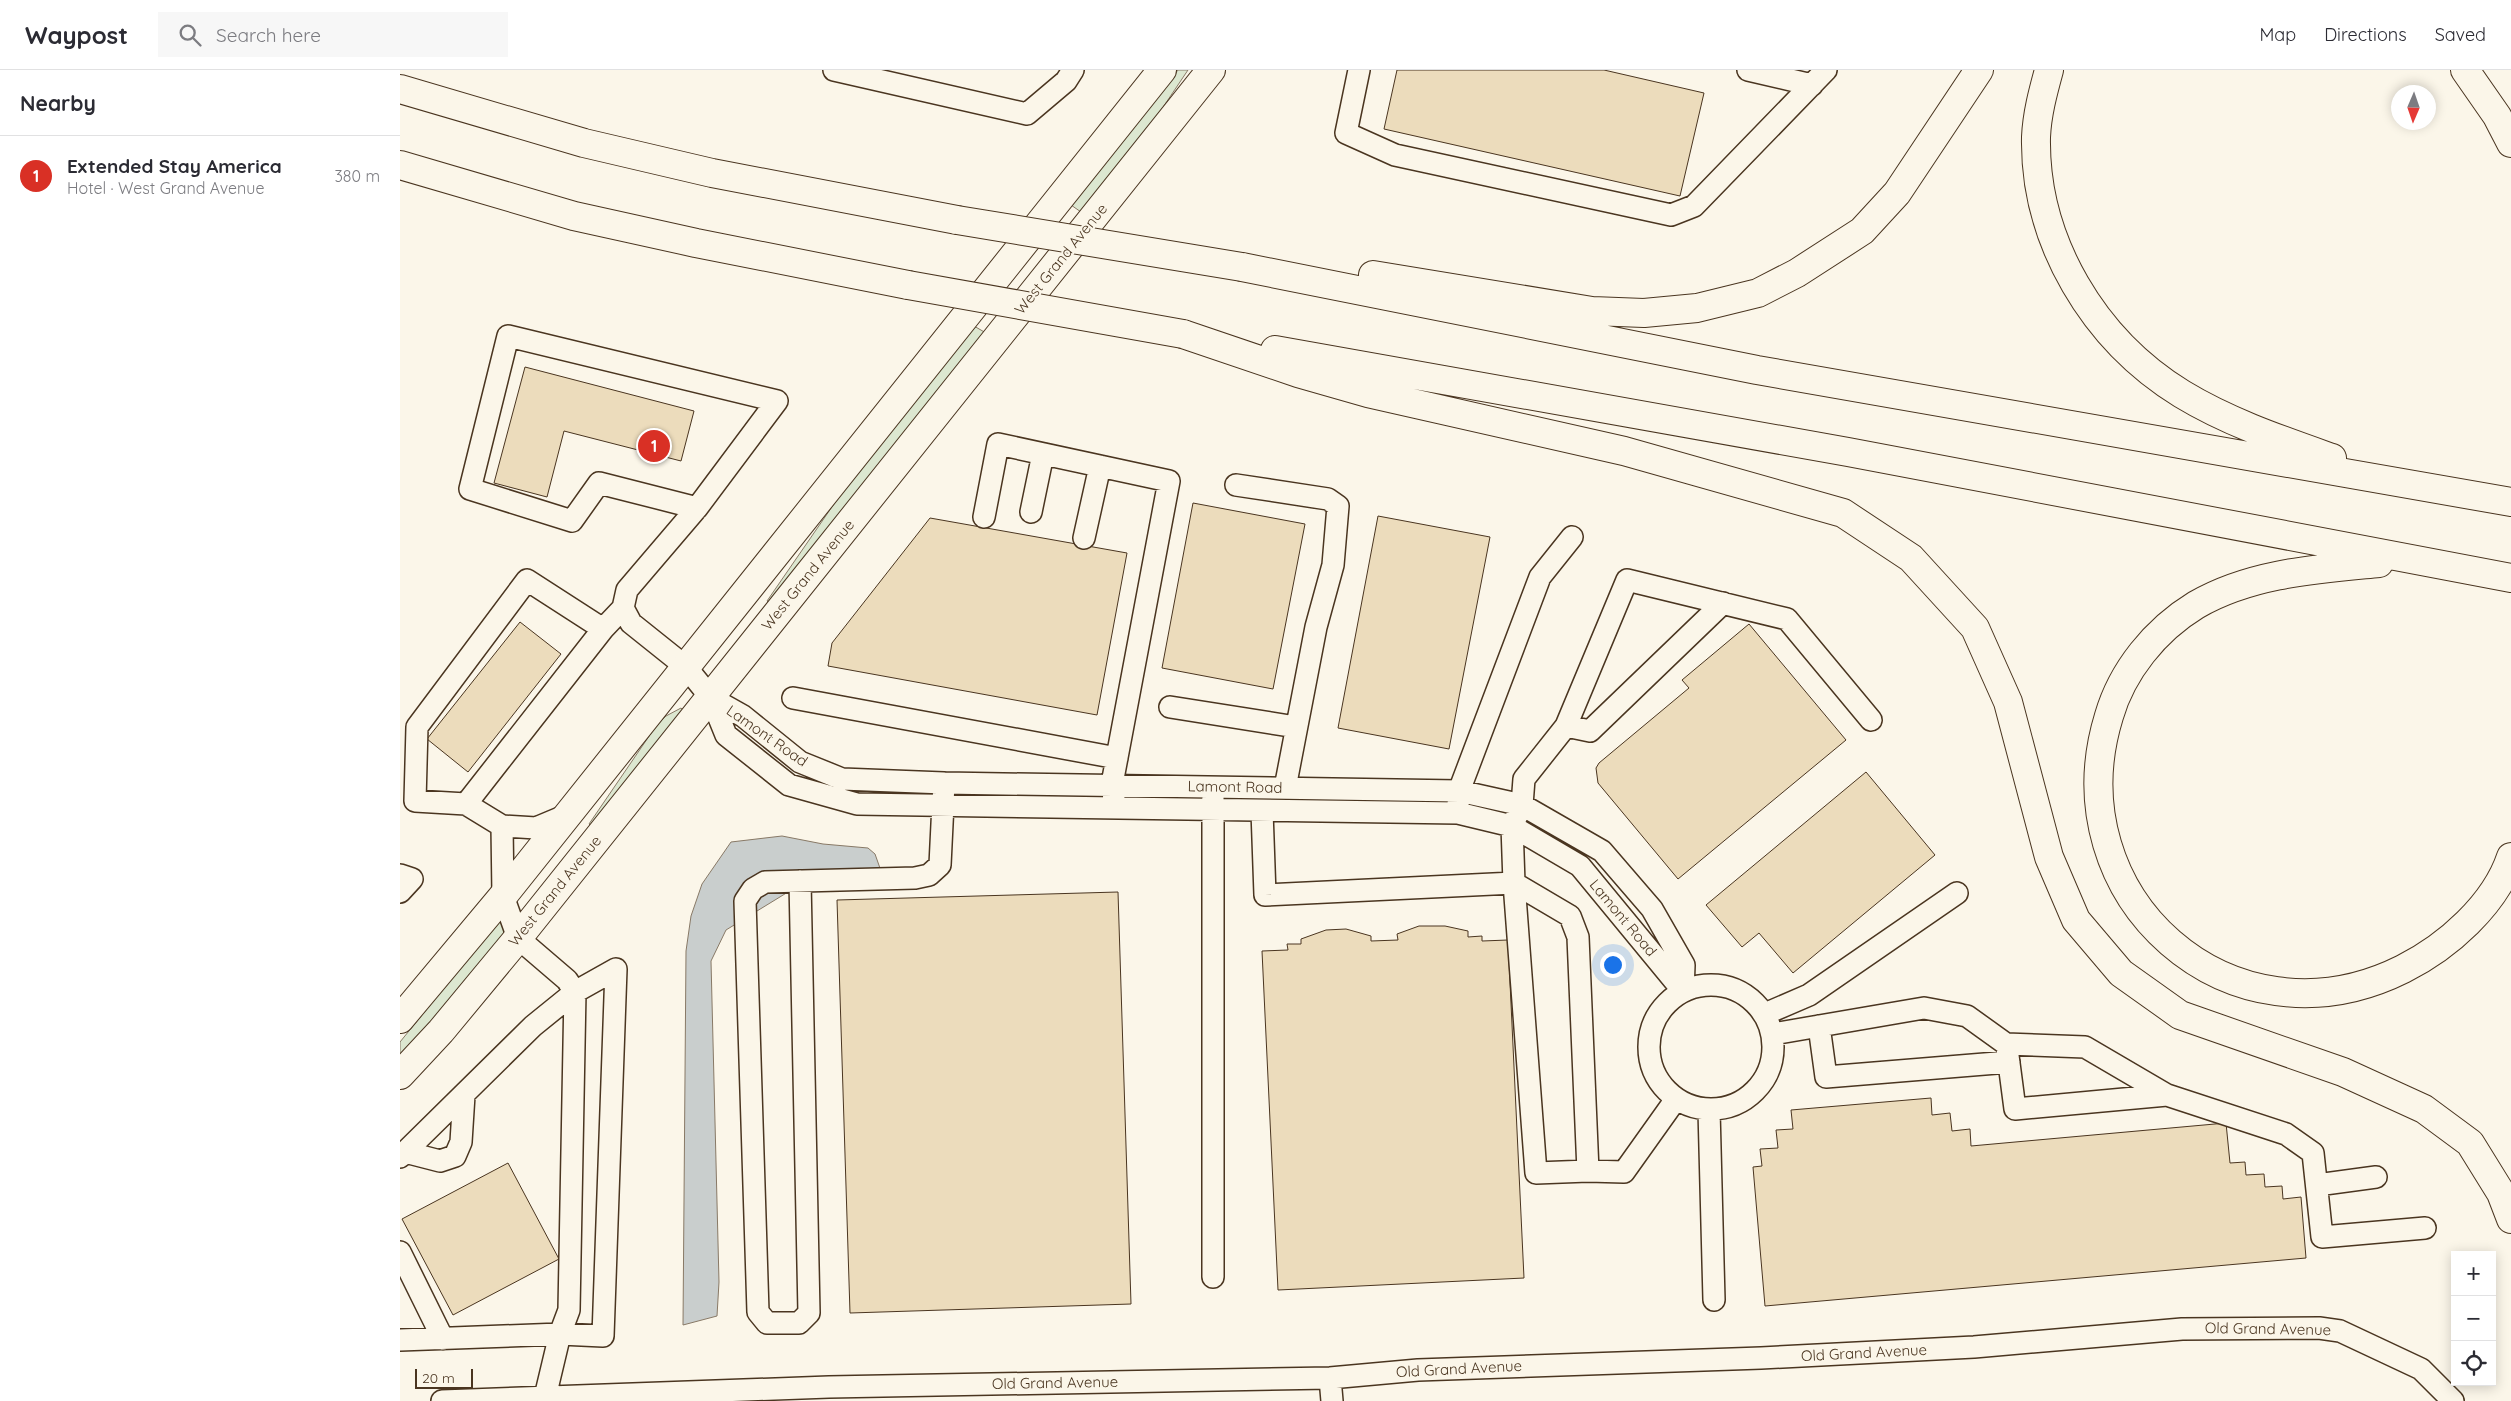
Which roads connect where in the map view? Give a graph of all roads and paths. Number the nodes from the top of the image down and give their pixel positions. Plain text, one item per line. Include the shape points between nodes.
1 (834, 70) edge
2 (1072, 70) edge
3 (1162, 70) edge
4 (1211, 70) edge
5 (1359, 70) edge
6 (1748, 70) edge
7 (1979, 70) edge
8 (2049, 70) edge
9 (2465, 70) edge
10 (1819, 78) edge
11 (400, 89) edge
12 (2511, 143) edge
13 (400, 165) edge
14 (1242, 267) junction
15 (1183, 334) junction
16 (1043, 454) junction
17 (1100, 466) junction
18 (2404, 483) junction
19 (1236, 485) dead end
20 (2511, 502) edge
21 (697, 508) junction
22 (1031, 512) dead end
23 (984, 517) dead end
24 (1572, 537) dead end
25 (1084, 538) dead end
26 (2408, 560) junction
27 (2511, 578) edge
28 (1723, 603) junction
29 (623, 608) junction
30 (603, 629) junction
31 (686, 667) junction
32 (710, 698) junction
33 (793, 698) dead end
34 (1170, 706) dead end
35 (1872, 720) dead end
36 (1566, 726) junction
37 (1296, 727) junction
38 (1117, 758) junction
39 (944, 783) junction
40 (1112, 784) junction
41 (1213, 787) junction
42 (1284, 788) junction
43 (1459, 791) junction
44 (466, 804) junction
45 (1522, 805) junction
46 (943, 807) junction
47 (1115, 809) junction
48 (1212, 811) junction
49 (1262, 811) junction
50 (1458, 813) junction
51 (567, 815) junction
52 (502, 826) junction
53 (1512, 826) junction
54 (2511, 857) edge
55 (400, 875) edge
56 (800, 881) junction
57 (1514, 883) junction
58 (400, 892) edge
59 (1957, 893) dead end
60 (504, 896) junction
61 (1652, 909) junction
62 (1631, 926) junction
63 (518, 938) junction
64 (1683, 991) junction
65 (575, 992) junction
66 (1765, 1014) junction
67 (400, 1019) edge
68 (1819, 1026) junction
69 (1773, 1034) junction
70 (2008, 1053) junction
71 (400, 1075) edge
72 (464, 1095) junction
73 (2167, 1095) junction
74 (1676, 1099) junction
75 (1709, 1110) junction
76 (402, 1154) edge
77 (1588, 1171) junction
78 (2376, 1176) dead end
79 (2317, 1185) junction
80 (2511, 1219) edge
81 (2425, 1228) dead end
82 (400, 1252) edge
83 (1213, 1276) dead end
84 (1714, 1300) dead end
85 (560, 1334) junction
86 (443, 1339) junction
87 (400, 1340) edge
88 (1330, 1378) junction
89 (829, 1394) edge
90 (545, 1397) junction
91 (442, 1401) edge
92 (1332, 1401) edge
93 (2453, 1401) edge

1 - 2 street via 1027,114 1066,81
3 - 31 main road
4 - 32 main road, West Grand Avenue
5 - 10 street via 1346,134 1395,155 1671,215 1694,206
6 - 10 street
7 - 14 main road via 1897,193 1862,231 1797,273 1758,293 1696,308 1644,314 1592,311 1359,272
8 - 18 main road via 2036,136 2041,202 2075,286 2099,320 2127,351 2183,394 2290,443
9 - 12 main road via 2497,116
11 - 14 main road, bridge via 584,143 712,174 957,220
13 - 15 main road, bridge via 574,216 696,243
14 - 18 main road via 1757,370
15 - 26 main road via 1848,452
15 - 80 main road via 1368,393 1624,451 1843,514 1911,558 1975,628 2008,702 2048,856 2076,920 2121,973 2180,1015 2342,1072 2424,1109 2470,1143 2502,1193
16 - 17 street
16 - 22 street
16 - 23 street via 998,444
17 - 25 street
17 - 38 street via 1169,481
18 - 20 main road
19 - 37 street via 1328,499 1338,506 1333,565 1316,627
21 - 21 street via 599,483 572,521 470,489 508,336 777,401
21 - 29 street via 627,590
24 - 43 street via 1540,576
26 - 27 main road
26 - 54 main road via 2321,568 2246,582 2197,605 2174,620 2132,666 2113,702 2103,734 2097,774 2105,840 2126,890 2164,938 2223,977 2260,988 2295,992 2328,992 2357,987 2414,963 2466,924 2488,899
28 - 35 street via 1787,619
28 - 36 street via 1590,731
28 - 36 street via 1627,580
29 - 30 street
29 - 31 street, Lamont Road via 631,623
30 - 44 street
30 - 44 street via 526,580 417,728 416,801
31 - 32 street, Lamont Road
31 - 51 main road
32 - 39 street, Lamont Road via 743,716 800,762 842,779
32 - 46 street, Lamont Road via 726,735 789,785 858,804
32 - 63 main road, West Grand Avenue
33 - 38 street
34 - 37 street
36 - 45 street via 1524,779
37 - 42 street
38 - 40 street
39 - 40 street, Lamont Road
39 - 46 street
40 - 41 street, Lamont Road
40 - 47 street
41 - 42 street, Lamont Road
41 - 48 street
42 - 43 street, Lamont Road
43 - 45 street, Lamont Road
43 - 50 street
44 - 52 street
45 - 53 street
45 - 61 street, Lamont Road via 1602,851
46 - 47 street, Lamont Road
46 - 56 street via 940,865 929,875
47 - 48 street, Lamont Road
48 - 49 street, Lamont Road
48 - 83 street
49 - 50 street, Lamont Road
49 - 57 street via 1265,895
50 - 53 street, Lamont Road
51 - 52 street via 536,828
51 - 60 main road
52 - 60 street
53 - 57 street
53 - 62 street, Lamont Road via 1580,866
55 - 58 street via 412,879
56 - 56 street via 809,1313 800,1323 767,1323 758,1312 746,902 753,888 765,882
57 - 77 street via 1570,916 1578,937
57 - 77 street via 1536,1173
59 - 66 street via 1809,995
60 - 63 street
60 - 67 main road
61 - 62 street
61 - 64 street, Lamont Road via 1684,965
62 - 64 street, Lamont Road
63 - 65 street via 567,980
63 - 71 main road, West Grand Avenue
64 - 66 street via 1700,985 1719,985 1737,990 1753,1000
64 - 74 street via 1666,1004 1653,1022 1648,1043 1651,1065 1657,1078
65 - 72 street via 533,1026
65 - 85 street via 569,1310
65 - 85 street via 616,969 603,1336
66 - 69 street
68 - 69 street
68 - 70 street via 1924,1008 1967,1016
68 - 70 street via 1826,1076
69 - 75 street via 1774,1053 1760,1087 1737,1104
70 - 73 street via 2085,1047
70 - 73 street via 2015,1109
72 - 76 street
72 - 76 street via 461,1142 455,1156 440,1161
73 - 79 street via 2286,1134 2313,1153
74 - 75 street via 1692,1107
74 - 77 street via 1624,1172
75 - 84 street
78 - 79 street
79 - 81 street via 2322,1237
82 - 86 street
85 - 86 street
85 - 90 street
86 - 87 street
88 - 89 street, Old Grand Avenue
88 - 92 street
88 - 93 street, Old Grand Avenue via 1418,1370 1974,1348 2182,1329 2325,1328 2340,1331 2421,1369
89 - 90 street, Old Grand Avenue
90 - 91 street, Old Grand Avenue

